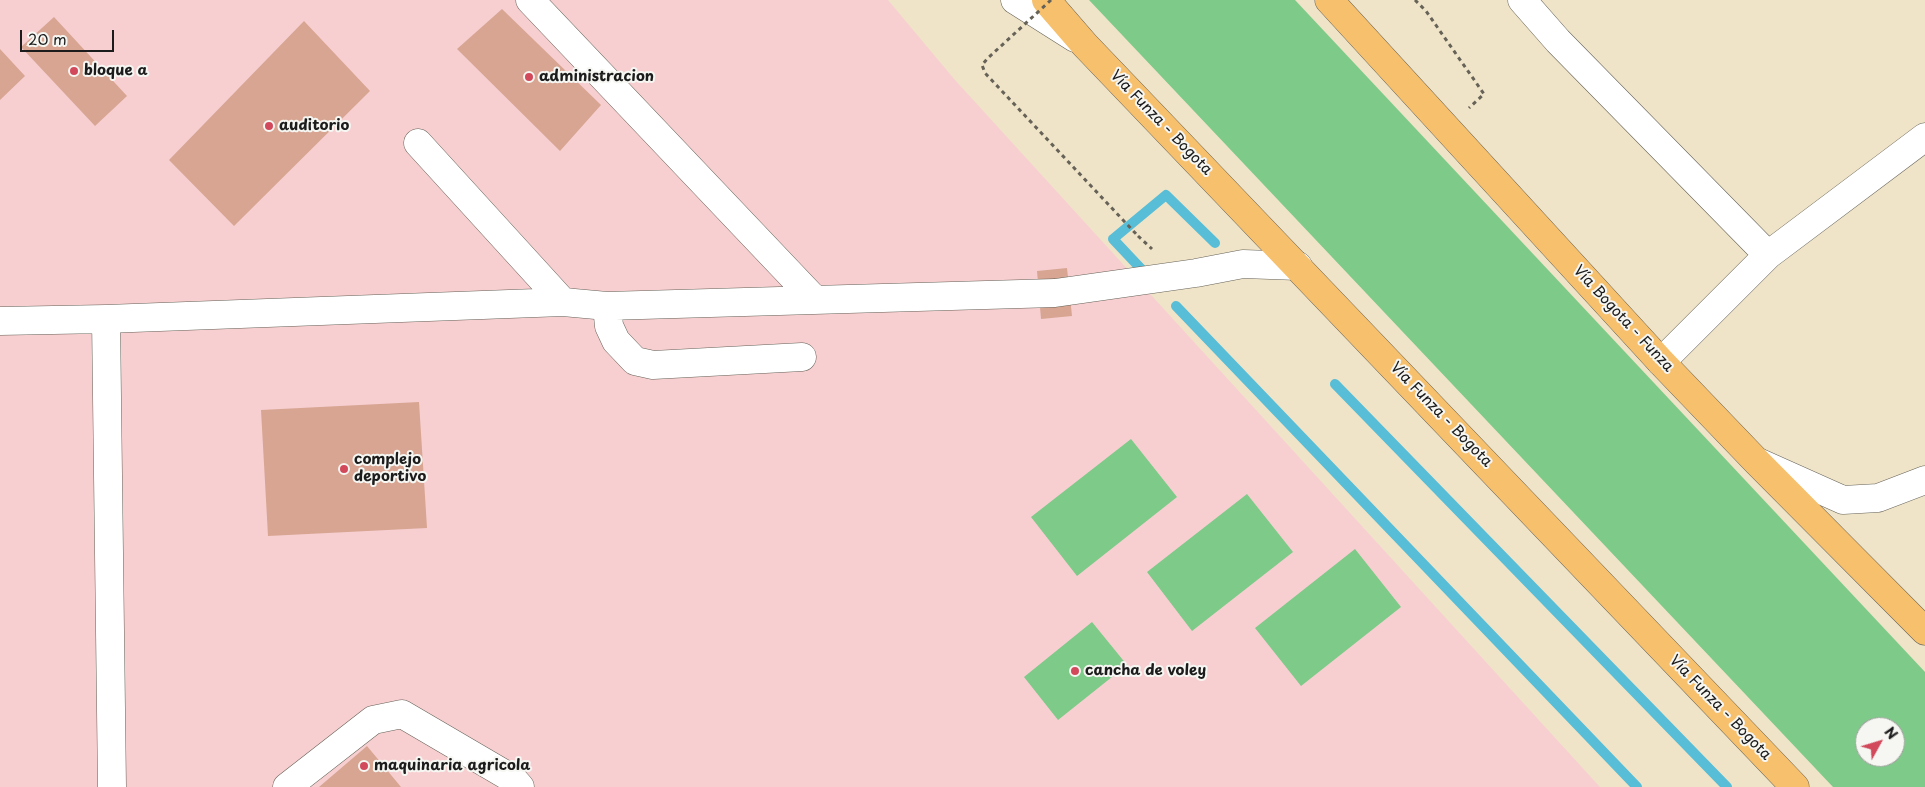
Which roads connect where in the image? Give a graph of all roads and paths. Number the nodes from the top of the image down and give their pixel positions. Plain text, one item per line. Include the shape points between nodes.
1 (530, 0) edge
2 (1015, 0) edge
3 (1046, 0) edge
4 (1051, 0) edge
5 (1329, 0) edge
6 (1415, 0) edge
7 (1522, 0) edge
8 (1085, 45) junction
9 (1448, 129) junction
10 (1925, 137) edge
11 (418, 142) dead end
12 (1138, 236) dead end
13 (1768, 255) junction
14 (1298, 266) junction
15 (815, 300) junction
16 (562, 302) junction
17 (607, 306) junction
18 (106, 319) junction
19 (0, 320) edge
20 (802, 358) dead end
21 (1661, 362) junction
22 (1757, 462) junction
23 (1923, 485) edge
24 (1925, 631) edge
25 (112, 787) edge
26 (287, 787) edge
27 (520, 787) edge
28 (1795, 787) edge

1 - 15 street
2 - 8 street, Vía Funza - Bogota
3 - 8 main road, Vía Funza - Bogota
4 - 12 path, bridge via 982,65 985,73
5 - 9 main road, Vía Bogota - Funza
6 - 9 path via 1484,94
7 - 13 street via 1558,41
8 - 14 main road, Vía Funza - Bogota
9 - 21 main road, Vía Bogota - Funza
10 - 13 street
11 - 16 street
13 - 21 street
14 - 15 street via 1243,264 1055,293
14 - 28 main road, Vía Funza - Bogota
15 - 17 street
16 - 17 street
16 - 18 street
17 - 20 street via 609,326 616,341 635,360 652,365
18 - 19 street
18 - 25 street
21 - 22 main road, Vía Bogota - Funza
22 - 23 street via 1843,500 1878,498
22 - 24 main road, Vía Bogota - Funza
26 - 27 street via 373,720 402,714 513,779

